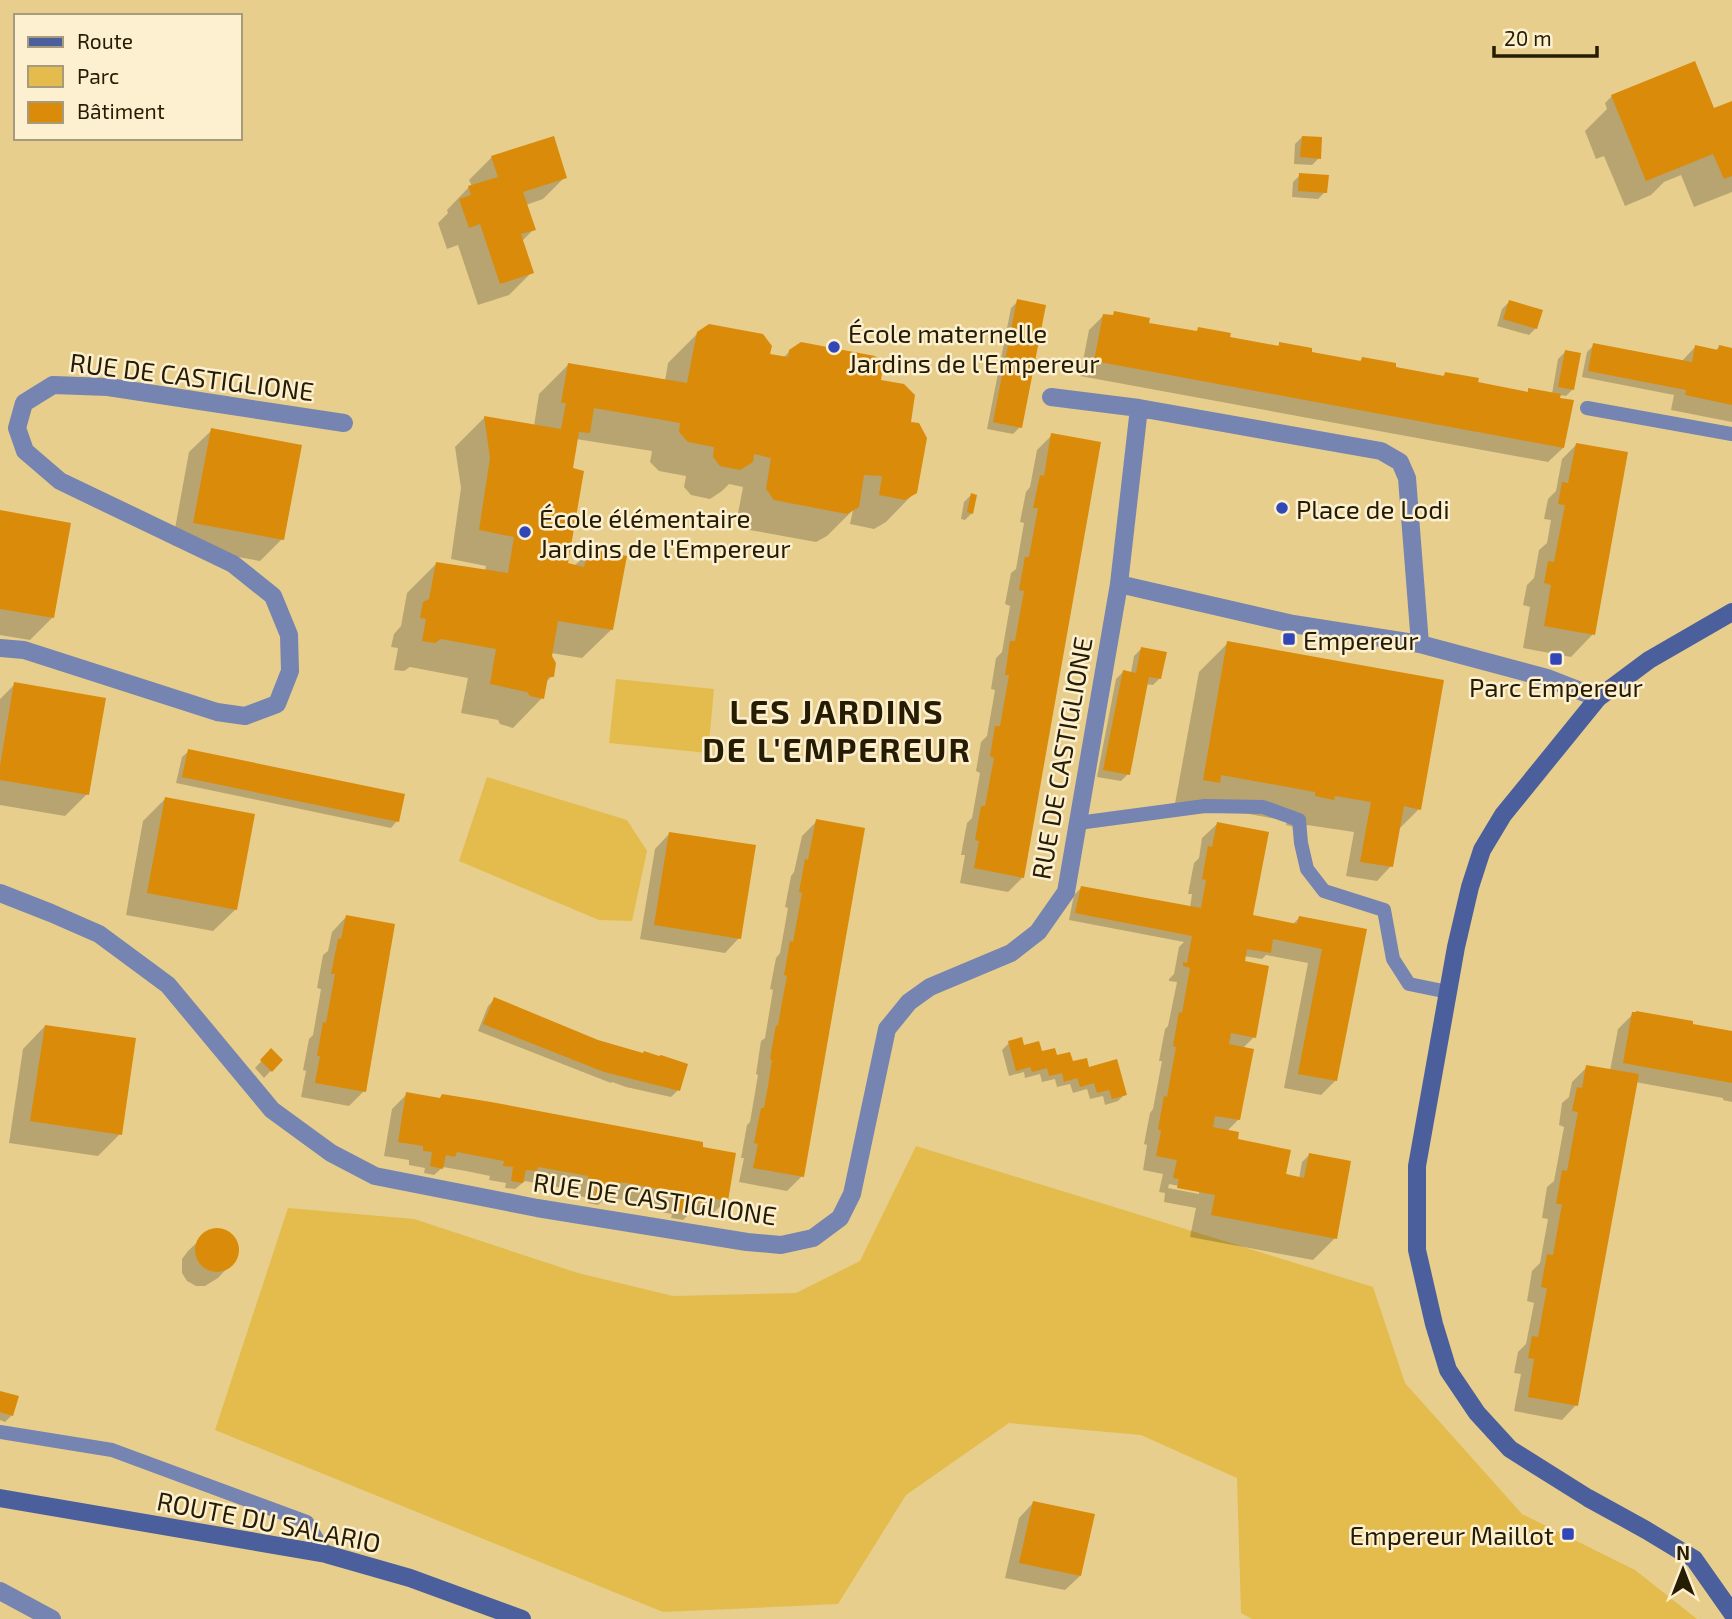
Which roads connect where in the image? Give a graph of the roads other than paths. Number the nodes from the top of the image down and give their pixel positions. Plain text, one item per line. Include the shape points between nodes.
1 (1051, 397) dead end
2 (1139, 408) junction
3 (1587, 408) dead end
4 (344, 423) dead end
5 (1732, 434) edge
6 (1119, 584) junction
7 (1732, 612) edge
8 (1420, 644) junction
9 (0, 648) edge
10 (1598, 698) junction
11 (1078, 824) junction
12 (0, 893) edge
13 (1448, 992) junction
14 (0, 1432) edge
15 (0, 1498) edge
16 (326, 1554) junction
17 (0, 1591) edge
18 (1732, 1613) edge
19 (52, 1619) edge
20 (522, 1619) edge

1 - 2 street
2 - 6 street, RUE DE CASTIGLIONE
2 - 8 street via 1381,451 1400,462 1407,478
3 - 5 lane
4 - 9 street, RUE DE CASTIGLIONE via 108,387 53,385 24,403 17,428 25,451 60,481 233,564 274,596 289,635 290,671 277,704 245,716 217,712 24,649
6 - 8 street via 1293,624
6 - 11 street, RUE DE CASTIGLIONE
7 - 10 main road via 1649,660
8 - 10 street via 1546,678
10 - 13 main road via 1503,815 1482,850
11 - 12 street, RUE DE CASTIGLIONE via 1066,892 1038,932 1011,953 930,986 909,1002 887,1029 852,1194 840,1218 813,1238 781,1245 537,1208 375,1175 331,1153 272,1110 168,985 99,934
11 - 13 lane via 1205,806 1264,807 1299,820 1307,869 1324,891 1384,911 1393,959 1409,984
13 - 18 main road via 1418,1166 1417,1250 1448,1370 1477,1413 1510,1449 1694,1559
14 - 16 lane via 112,1450 307,1522
15 - 16 main road, ROUTE DU SALARIO
16 - 20 main road, ROUTE DU SALARIO via 410,1578
17 - 19 street

